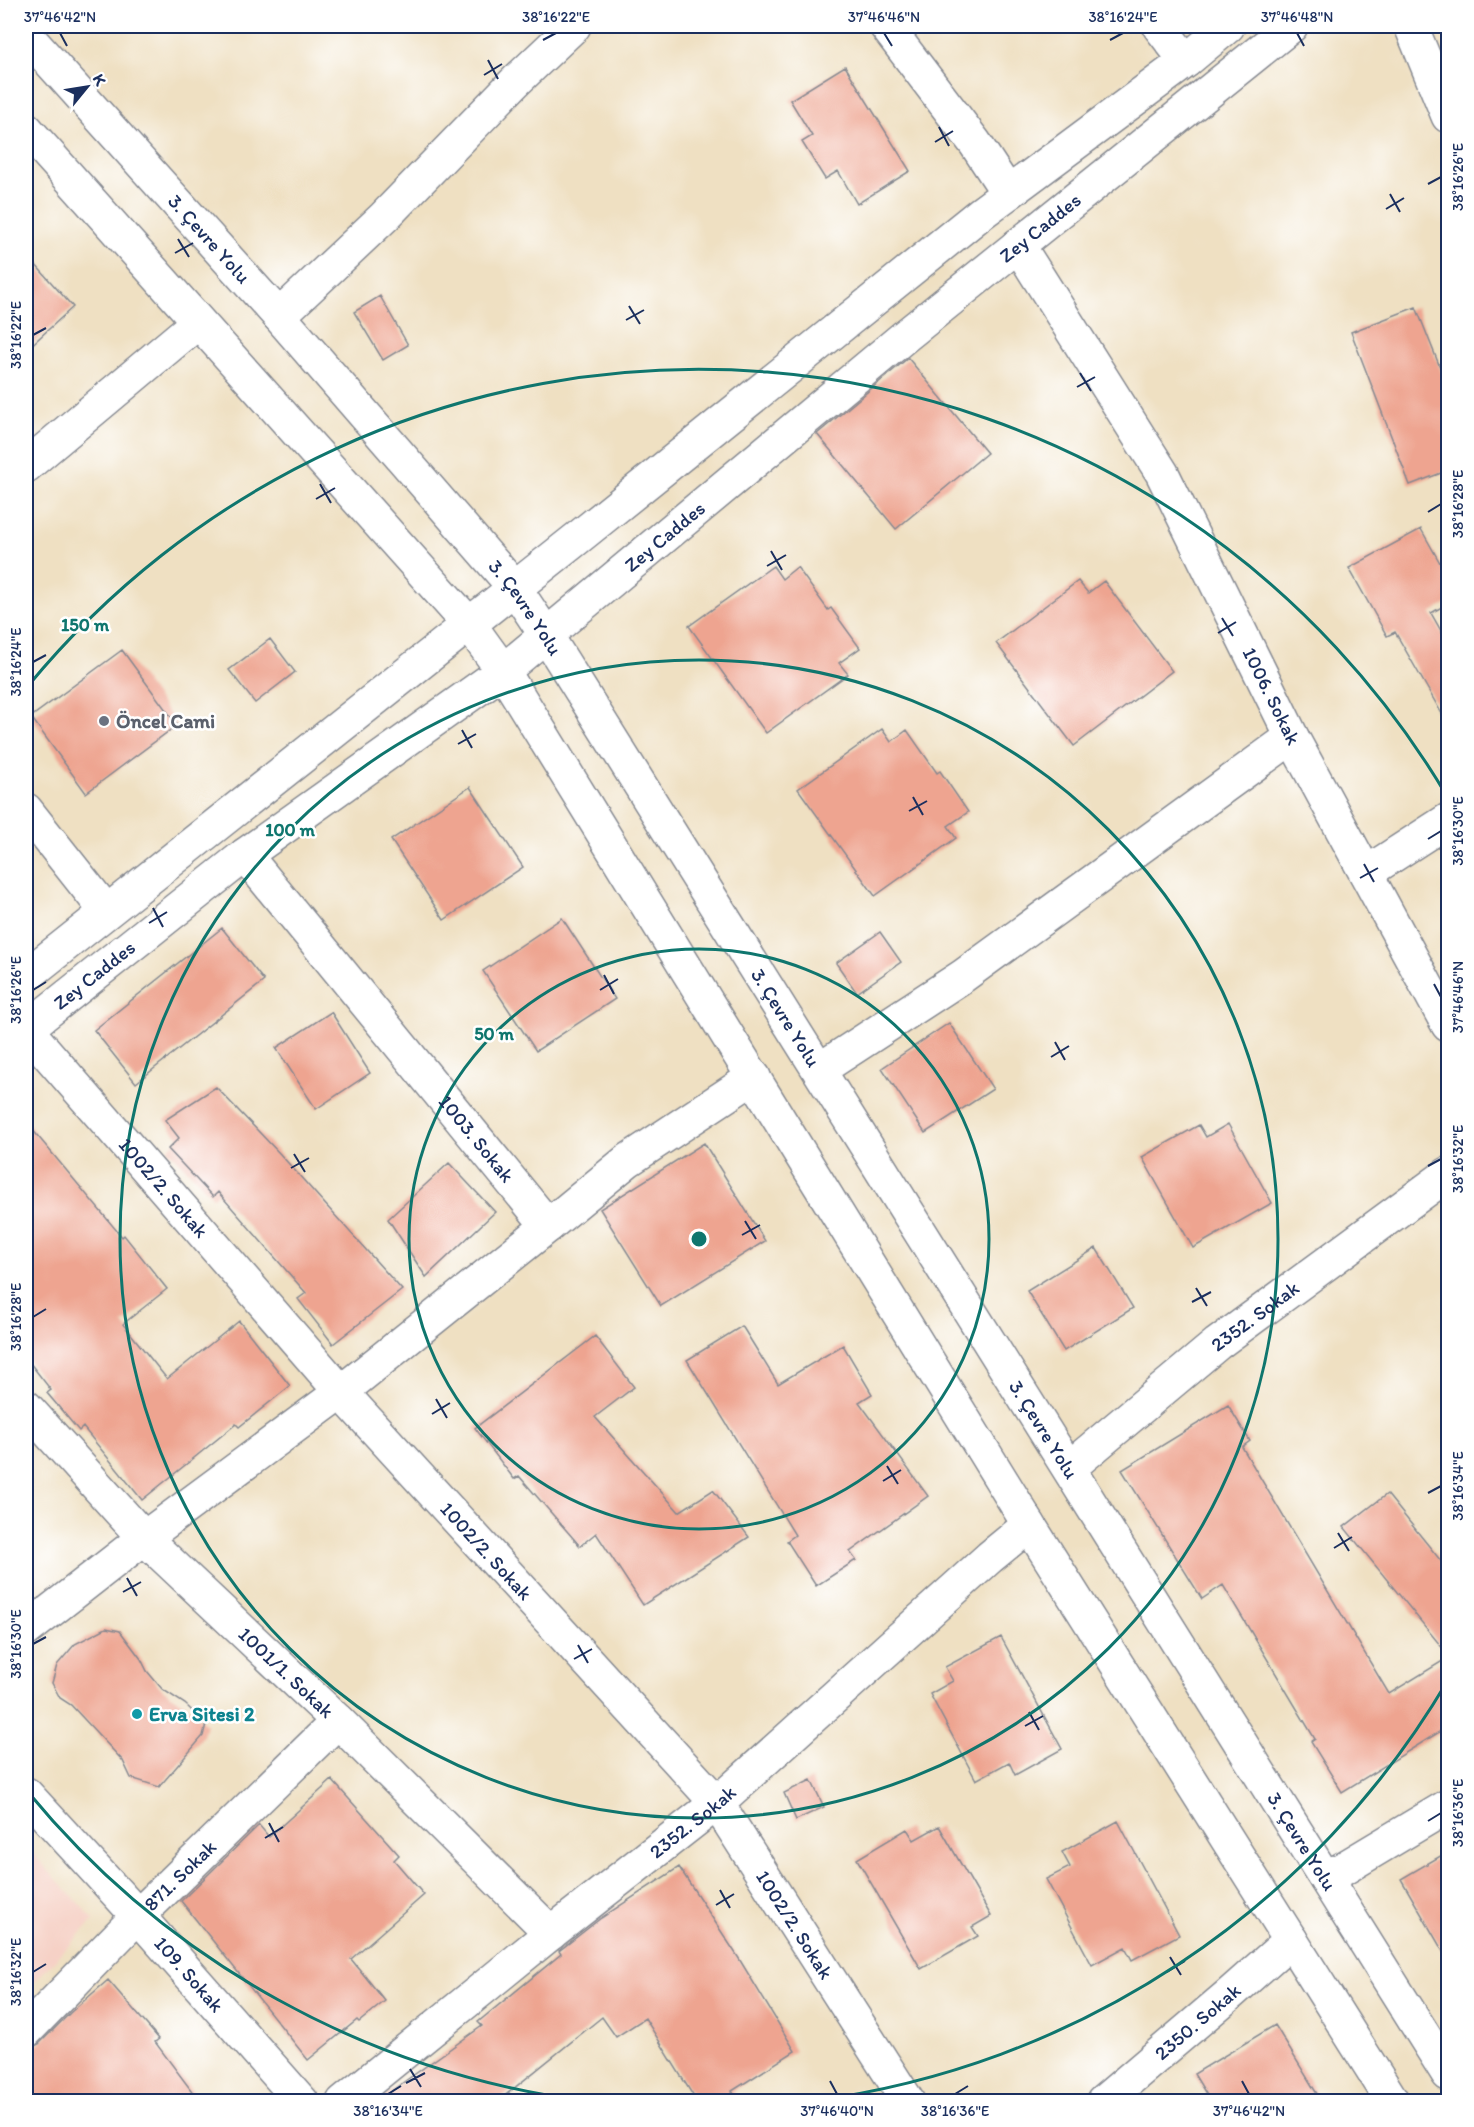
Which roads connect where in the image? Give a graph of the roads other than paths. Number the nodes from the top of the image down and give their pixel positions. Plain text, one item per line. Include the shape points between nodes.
1 (574, 26) edge
2 (886, 26) edge
3 (1159, 26) edge
4 (1228, 26) edge
5 (1291, 26) edge
6 (1411, 26) edge
7 (26, 35) edge
8 (1186, 61) junction
9 (1449, 117) edge
10 (26, 129) edge
11 (1008, 193) junction
12 (1018, 245) junction
13 (279, 316) junction
14 (198, 322) junction
15 (26, 466) edge
16 (514, 587) junction
17 (469, 624) junction
18 (546, 635) junction
19 (503, 671) junction
20 (1292, 737) junction
21 (26, 810) edge
22 (1449, 819) edge
23 (245, 855) junction
24 (1366, 873) junction
25 (106, 911) junction
26 (26, 976) edge
27 (1449, 1025) edge
28 (26, 1029) edge
29 (819, 1070) junction
30 (754, 1077) junction
31 (1449, 1174) edge
32 (548, 1226) junction
33 (341, 1392) junction
34 (26, 1407) edge
35 (1069, 1468) junction
36 (1029, 1525) junction
37 (144, 1538) junction
38 (26, 1630) edge
39 (338, 1722) junction
40 (26, 1794) edge
41 (717, 1803) junction
42 (1449, 1806) edge
43 (1326, 1879) junction
44 (138, 1916) junction
45 (551, 1933) junction
46 (1291, 1940) junction
47 (26, 2031) edge
48 (1449, 2074) edge
49 (302, 2102) edge
50 (344, 2102) edge
51 (908, 2102) edge
52 (1103, 2102) edge
53 (1393, 2102) edge

1 - 13 street via 384,217
2 - 11 street
3 - 8 street
4 - 8 street
5 - 12 street, Zey Caddes
6 - 9 street
7 - 13 street, 3. Çevre Yolu
8 - 11 street
10 - 14 street
11 - 16 street
12 - 18 street, Zey Caddes
12 - 20 street, 1006. Sokak via 1162,473
13 - 16 street, 3. Çevre Yolu
14 - 15 street
14 - 17 street
16 - 17 street
16 - 18 street, 3. Çevre Yolu
17 - 19 street
17 - 25 street
18 - 19 street, Zey Caddes
18 - 29 street, 3. Çevre Yolu
19 - 23 street, Zey Caddes
19 - 30 street
20 - 24 street, 1006. Sokak
20 - 29 street via 963,976
21 - 25 street
22 - 24 street
23 - 28 street, Zey Caddes
23 - 32 street, 1003. Sokak
24 - 27 street, 1006. Sokak
25 - 26 street
28 - 33 street, 1002/2. Sokak
29 - 35 street, 3. Çevre Yolu
30 - 32 street via 627,1161
30 - 36 street
31 - 35 street, 2352. Sokak via 1217,1344
32 - 33 street
33 - 37 street
33 - 41 street, 1002/2. Sokak
34 - 37 street, 1001/1. Sokak
35 - 43 street, 3. Çevre Yolu
36 - 41 street, 2352. Sokak
36 - 46 street
37 - 38 street
37 - 39 street, 1001/1. Sokak
39 - 44 street, 871. Sokak
39 - 45 street, 1001/1. Sokak
40 - 44 street, 109. Sokak
41 - 45 street, 2352. Sokak
41 - 51 street, 1002/2. Sokak
42 - 43 street
43 - 48 street, 3. Çevre Yolu
44 - 47 street, 871. Sokak
44 - 49 street, 109. Sokak
45 - 50 street, 2352. Sokak
46 - 52 street, 2350. Sokak
46 - 53 street

